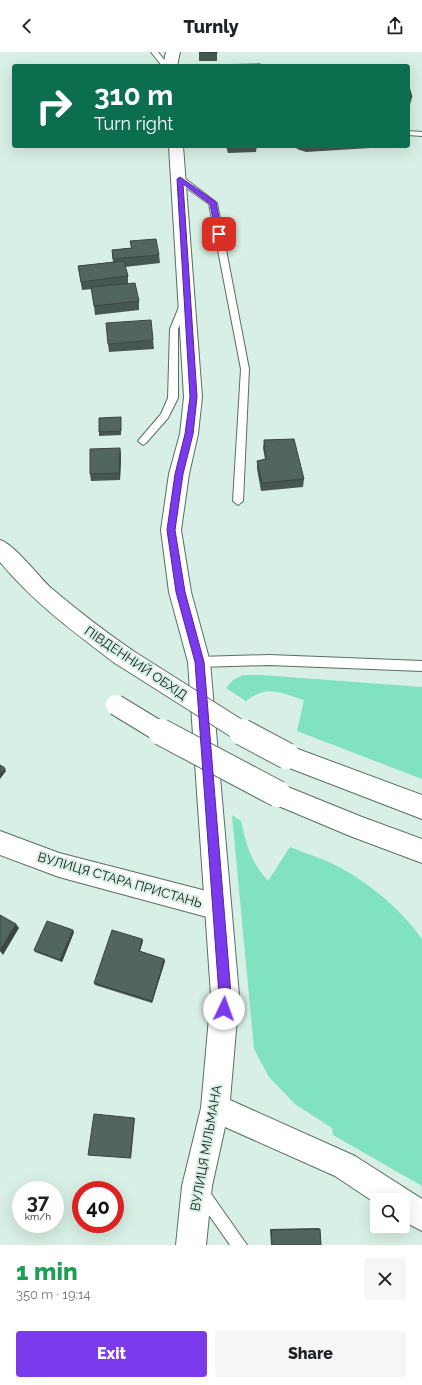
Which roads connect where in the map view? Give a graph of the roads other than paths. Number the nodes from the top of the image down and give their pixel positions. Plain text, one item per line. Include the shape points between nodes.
1 (154, 52) edge
2 (173, 52) edge
3 (164, 64) edge
4 (170, 64) edge
5 (410, 133) edge
6 (422, 134) edge
7 (176, 148) edge
8 (180, 179) junction
9 (187, 296) junction
10 (143, 441) dead end
11 (238, 501) dead end
12 (0, 548) edge
13 (199, 662) junction
14 (422, 666) edge
15 (116, 704) dead end
16 (422, 807) edge
17 (0, 843) edge
18 (422, 851) edge
19 (218, 907) junction
20 (215, 1108) junction
21 (197, 1186) junction
22 (386, 1193) edge
23 (410, 1208) edge
24 (422, 1216) edge
25 (191, 1245) edge
26 (239, 1245) edge

1 - 3 lane
2 - 4 street
5 - 6 lane
7 - 8 street, ВУЛИЦЯ МІЛЬМАНА
8 - 9 street, ВУЛИЦЯ МІЛЬМАНА
8 - 11 lane via 213,203 245,369
9 - 10 lane via 174,329 173,398 164,416
9 - 13 street, ВУЛИЦЯ МІЛЬМАНА via 194,397 171,530 180,592
12 - 16 street, ПІВДЕННИЙ ОБХІД, bridge via 33,584 71,618 124,657 241,731 287,756
13 - 14 lane via 269,660
13 - 19 street, ВУЛИЦЯ МІЛЬМАНА
15 - 18 street, bridge via 162,733 242,777 360,828
17 - 19 street, ВУЛИЦЯ СТАРА ПРИСТАНЬ via 59,865
19 - 20 street, ВУЛИЦЯ МІЛЬМАНА via 225,995
20 - 21 street, ВУЛИЦЯ МІЛЬМАНА
20 - 22 street via 345,1166
21 - 25 street, ВУЛИЦЯ МІЛЬМАНА
21 - 26 lane
23 - 24 street

